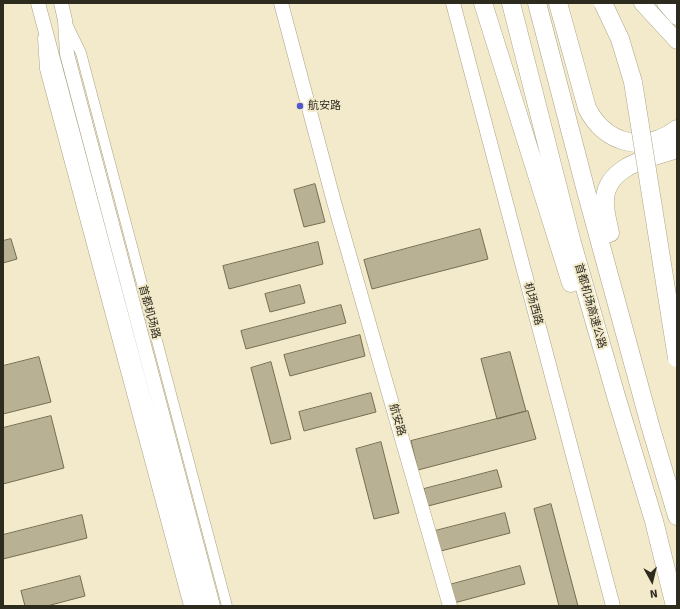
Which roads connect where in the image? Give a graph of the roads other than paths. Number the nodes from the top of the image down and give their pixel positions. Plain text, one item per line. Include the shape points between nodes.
1 (38, 3) edge
2 (61, 3) edge
3 (281, 3) edge
4 (453, 3) edge
5 (483, 3) edge
6 (511, 3) edge
7 (538, 3) edge
8 (558, 3) edge
9 (603, 3) edge
10 (642, 3) edge
11 (665, 3) edge
12 (677, 17) edge
13 (42, 20) junction
14 (65, 20) junction
15 (677, 41) edge
16 (677, 129) edge
17 (677, 149) edge
18 (615, 291) junction
19 (677, 358) edge
20 (677, 516) edge
21 (654, 521) junction
22 (189, 606) edge
23 (199, 606) edge
24 (212, 606) edge
25 (227, 606) edge
26 (450, 606) edge
27 (613, 606) edge
28 (675, 606) edge

1 - 13 street
2 - 14 street, 首都机场路
3 - 26 street, 航安路 via 334,202
4 - 27 street, 机场西路
5 - 21 highway via 623,447
6 - 21 highway, 首都机场高速公路 via 576,258
7 - 18 highway via 580,169
8 - 16 highway via 587,108 599,127 614,138 633,143 661,138
9 - 19 highway, bridge via 620,39 633,82
10 - 15 main road
11 - 12 main road
13 - 22 street via 45,69
13 - 23 street
14 - 24 street, 首都机场路 via 68,54
14 - 25 street, 首都机场路 via 81,53
17 - 18 highway via 628,167 616,176 608,187 605,208 613,244 612,280
18 - 20 highway
21 - 28 highway, 首都机场高速公路

